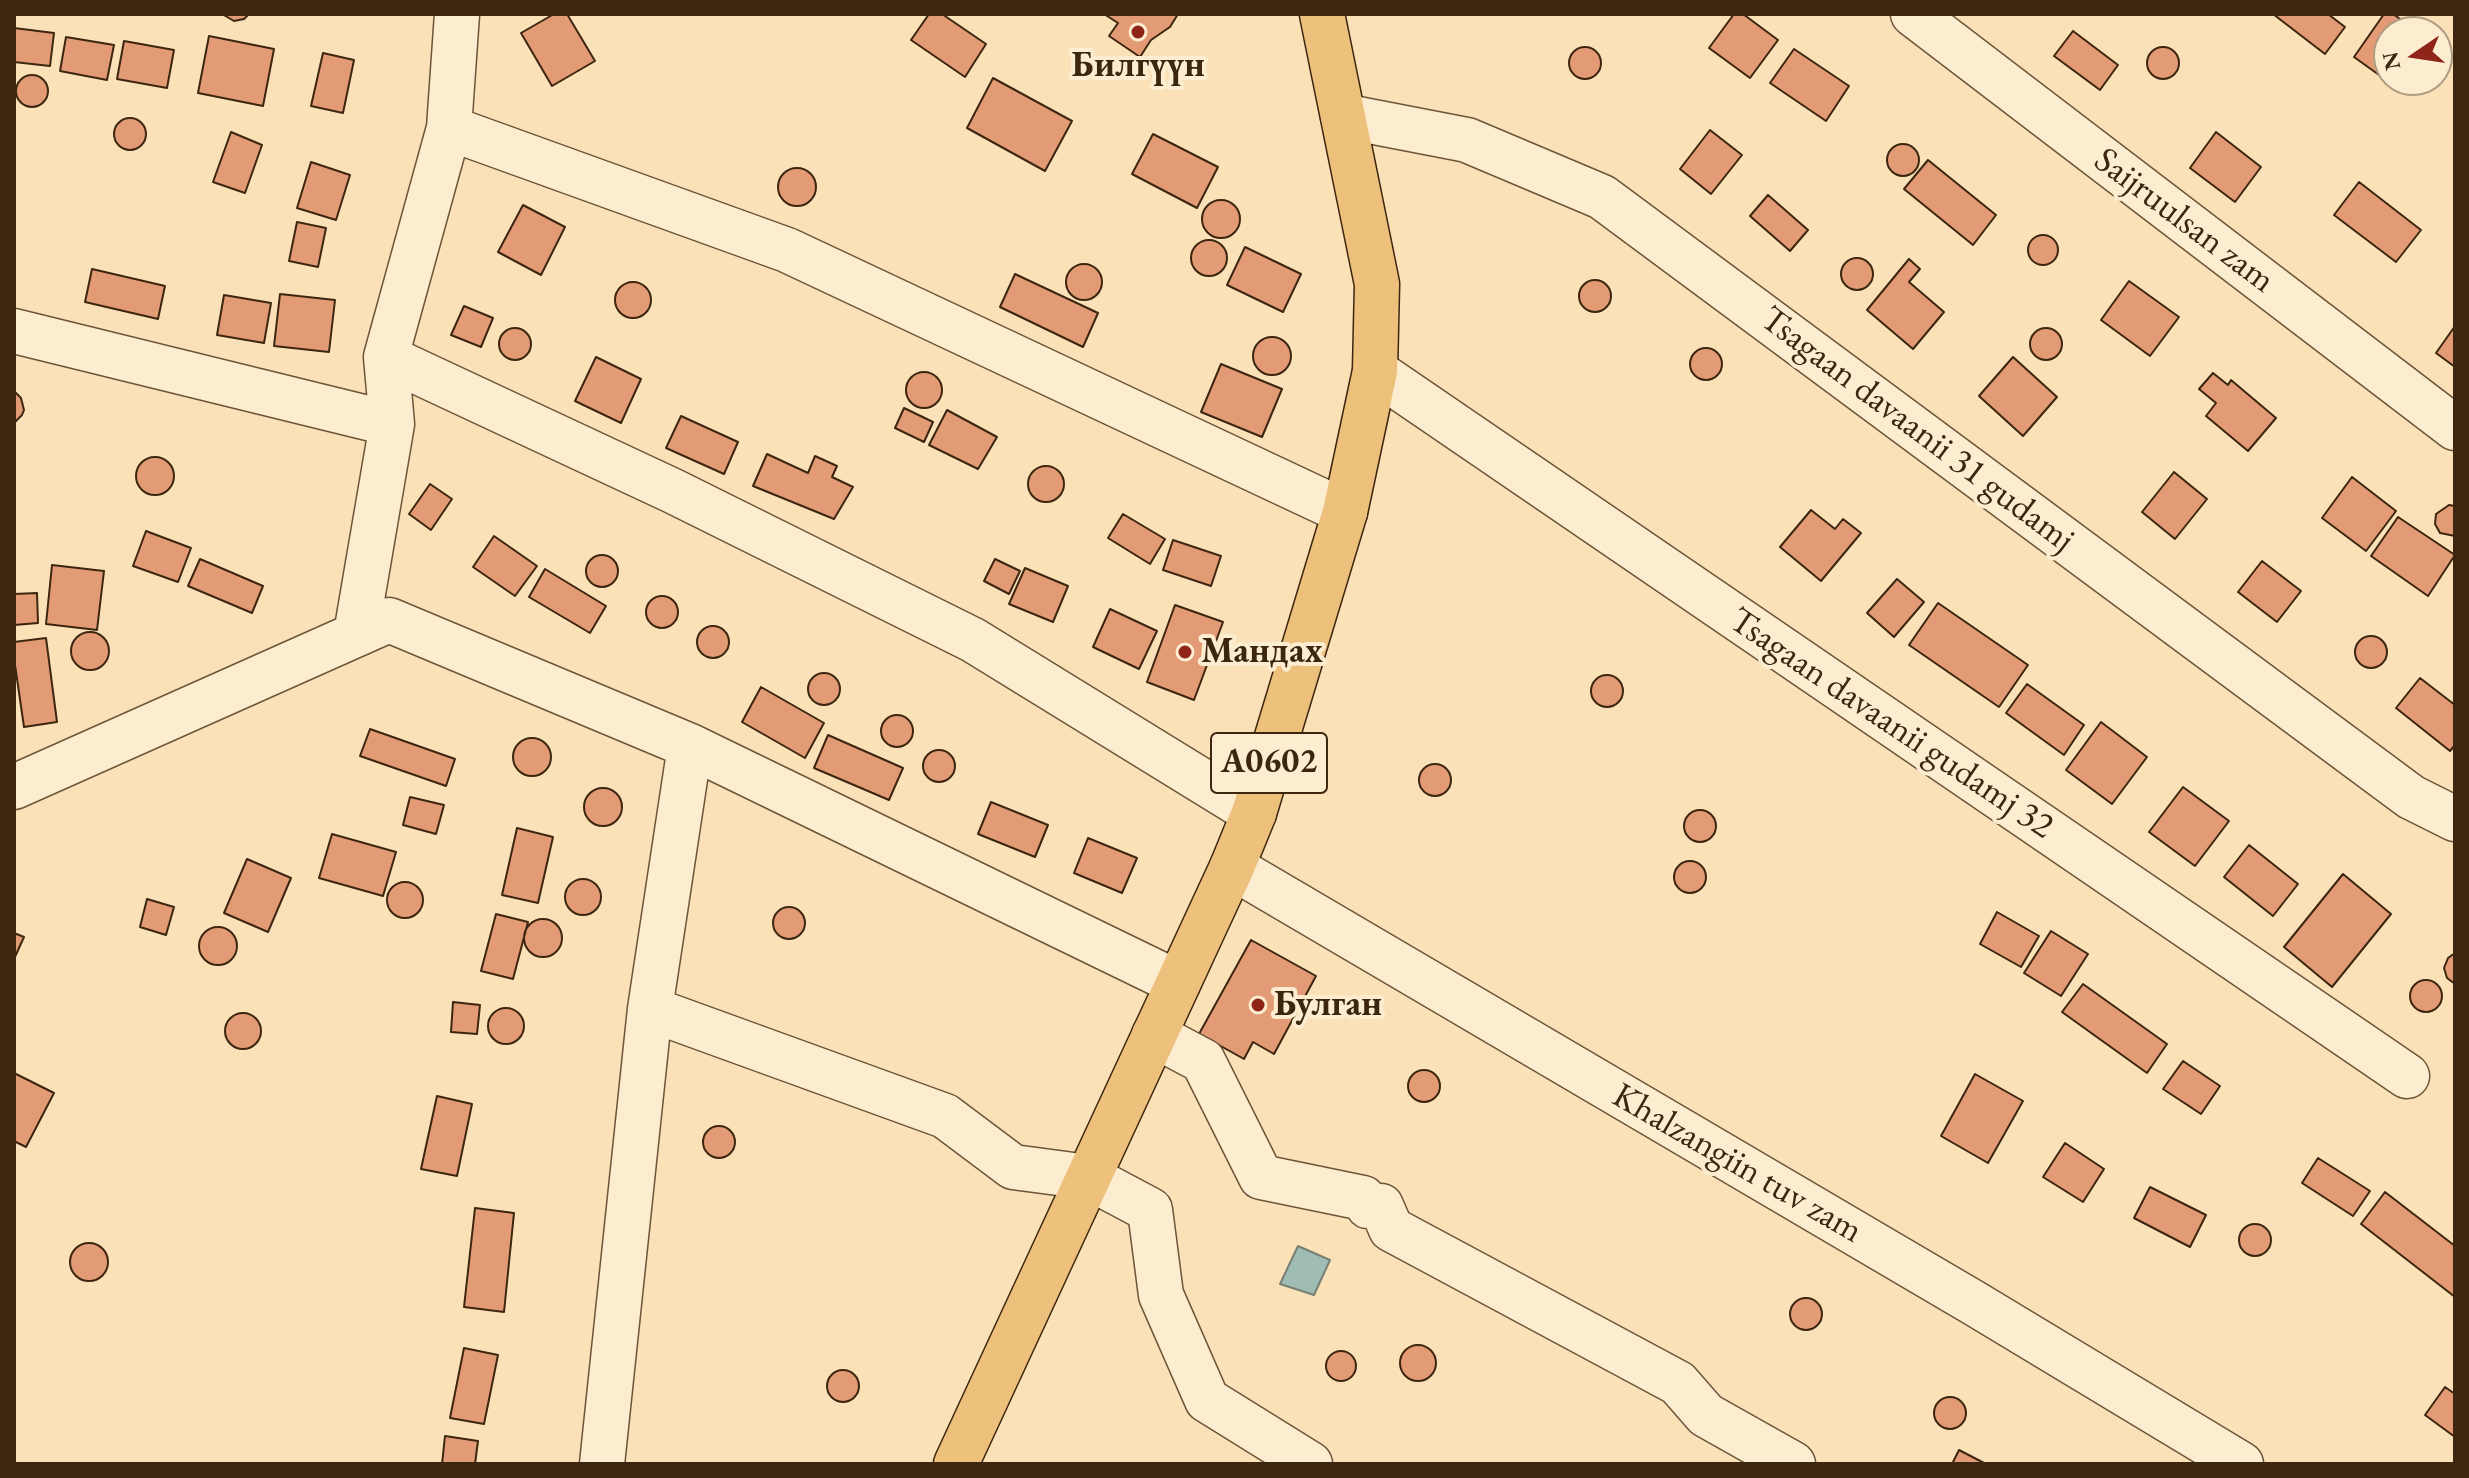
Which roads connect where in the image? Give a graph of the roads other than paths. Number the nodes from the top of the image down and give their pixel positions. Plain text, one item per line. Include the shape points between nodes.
1 (457, 14) edge
2 (1322, 14) edge
3 (1913, 14) edge
4 (1343, 116) junction
5 (449, 128) junction
6 (14, 331) edge
7 (386, 357) junction
8 (1375, 371) junction
9 (392, 424) junction
10 (2455, 428) edge
11 (1345, 512) junction
12 (356, 634) junction
13 (690, 746) junction
14 (14, 787) edge
15 (1254, 813) junction
16 (2455, 819) edge
17 (1232, 867) junction
18 (1178, 983) junction
19 (650, 1009) junction
20 (1154, 1035) junction
21 (2407, 1076) dead end
22 (1088, 1177) junction
23 (602, 1464) edge
24 (956, 1464) edge
25 (1310, 1464) edge
26 (1793, 1464) edge
27 (2241, 1464) edge

1 - 5 street
2 - 4 highway, A0602
3 - 10 street, Saijruulsan zam
4 - 8 highway, A0602 via 1377,284
4 - 16 street, Tsagaan davaanii 31 gudamj via 1467,140 1602,197 2411,797
5 - 7 street
5 - 11 street via 787,250
6 - 9 street
7 - 9 street
7 - 15 street via 973,640
8 - 11 highway, A0602
8 - 21 street, Tsagaan davaanii gudamj 32
9 - 12 street
11 - 15 highway, A0602
12 - 13 street via 389,620
12 - 14 street
13 - 18 street
13 - 19 street
15 - 17 highway, A0602
17 - 18 highway, A0602
17 - 27 street, Khalzangiin tuv zam
18 - 20 highway, A0602
19 - 22 street via 945,1116 1013,1167
19 - 23 street
20 - 22 highway, A0602
20 - 26 street via 1203,1061 1261,1177 1381,1206 1391,1229 1678,1383 1706,1415
22 - 24 highway, A0602
22 - 25 street via 1150,1210 1161,1295 1207,1400

